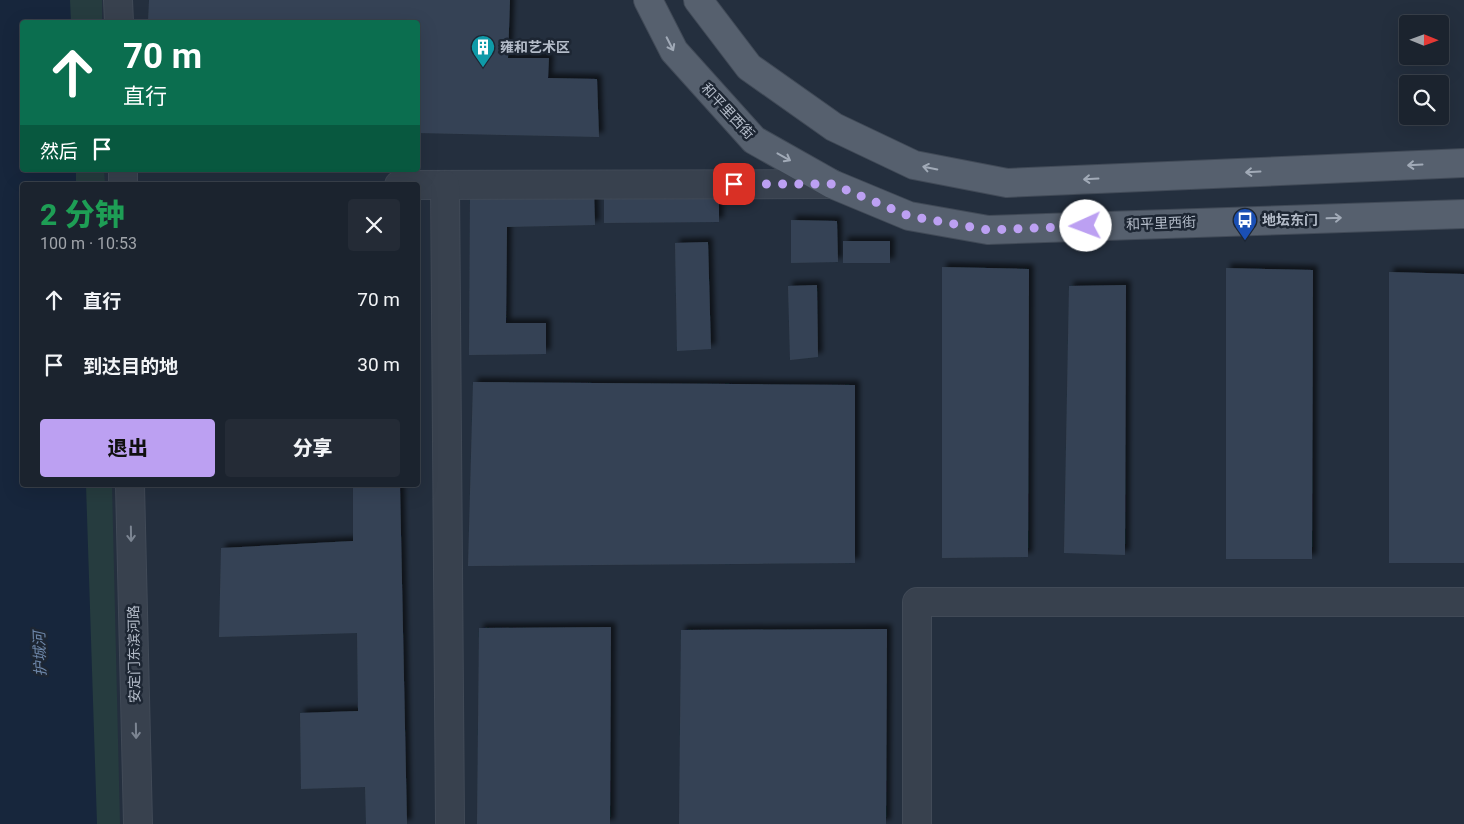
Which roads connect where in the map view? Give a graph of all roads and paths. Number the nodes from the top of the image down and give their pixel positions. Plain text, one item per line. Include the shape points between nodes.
1 (118, 0) edge
2 (648, 0) edge
3 (698, 0) edge
4 (119, 20) edge
5 (1464, 163) edge
6 (832, 184) junction
7 (420, 185) edge
8 (445, 185) junction
9 (1464, 214) edge
10 (130, 487) edge
11 (1464, 602) edge
12 (138, 824) edge
13 (450, 824) edge
14 (918, 824) edge

1 - 4 street
2 -> 6 main road, 和平里西街 via 674,51 754,140
5 -> 3 main road via 1006,183 914,165 834,127 749,67
6 - 8 street
6 -> 9 main road, 和平里西街 via 909,216 988,230
7 - 8 street
8 - 13 street
10 -> 12 street, 安定门东滨河路
11 - 14 street via 917,602

